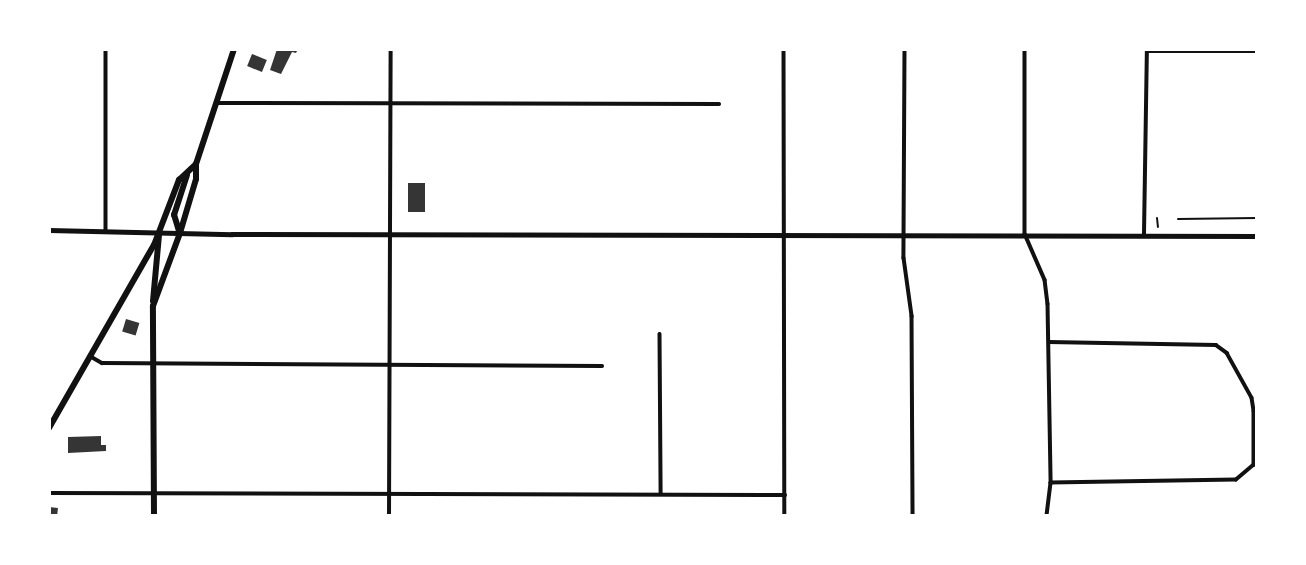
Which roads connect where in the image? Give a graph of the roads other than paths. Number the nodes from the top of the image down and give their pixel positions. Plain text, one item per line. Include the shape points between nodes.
1 (106, 49) edge
2 (234, 49) edge
3 (391, 49) edge
4 (784, 49) edge
5 (905, 49) edge
6 (1025, 49) edge
7 (1147, 50) edge
8 (1257, 51) edge
9 (215, 103) junction
10 (390, 104) junction
11 (719, 104) dead end
12 (196, 164) junction
13 (188, 172) junction
14 (49, 230) edge
15 (106, 232) junction
16 (158, 233) junction
17 (180, 233) junction
18 (390, 234) junction
19 (784, 234) junction
20 (904, 234) junction
21 (1025, 234) junction
22 (1144, 234) junction
23 (1257, 236) edge
24 (153, 306) junction
25 (660, 334) dead end
26 (1049, 342) junction
27 (90, 356) junction
28 (154, 363) junction
29 (390, 365) junction
30 (602, 366) dead end
31 (49, 428) edge
32 (1051, 483) junction
33 (49, 493) edge
34 (389, 493) junction
35 (154, 494) junction
36 (661, 494) junction
37 (785, 495) junction
38 (154, 516) edge
39 (389, 516) edge
40 (785, 516) edge
41 (913, 516) edge
42 (1047, 516) edge

1 - 15 street
2 - 9 main road
3 - 10 street
4 - 19 street
5 - 20 street
6 - 21 street
7 - 8 street
7 - 22 street
9 - 10 street
9 - 12 main road
10 - 11 street
10 - 18 street
12 - 13 main road
12 - 17 main road
13 - 16 main road via 179,180
13 - 17 main road via 174,215
14 - 15 street
15 - 16 street
16 - 17 street
16 - 24 main road
16 - 27 main road
17 - 18 street
17 - 24 main road
18 - 19 street
18 - 29 street
19 - 20 street
19 - 37 street
20 - 21 street
20 - 41 street via 912,316
21 - 22 street
21 - 26 street via 1046,286
22 - 23 street
24 - 28 main road
25 - 36 street
26 - 32 street
26 - 32 street via 1219,346 1246,387 1254,411 1254,465 1236,480
27 - 28 street via 102,363
27 - 31 main road
28 - 29 street
28 - 35 main road
29 - 30 street
29 - 34 street
32 - 42 street
33 - 35 street
34 - 35 street
34 - 36 street
34 - 39 street
35 - 38 main road
36 - 37 street
37 - 40 street

